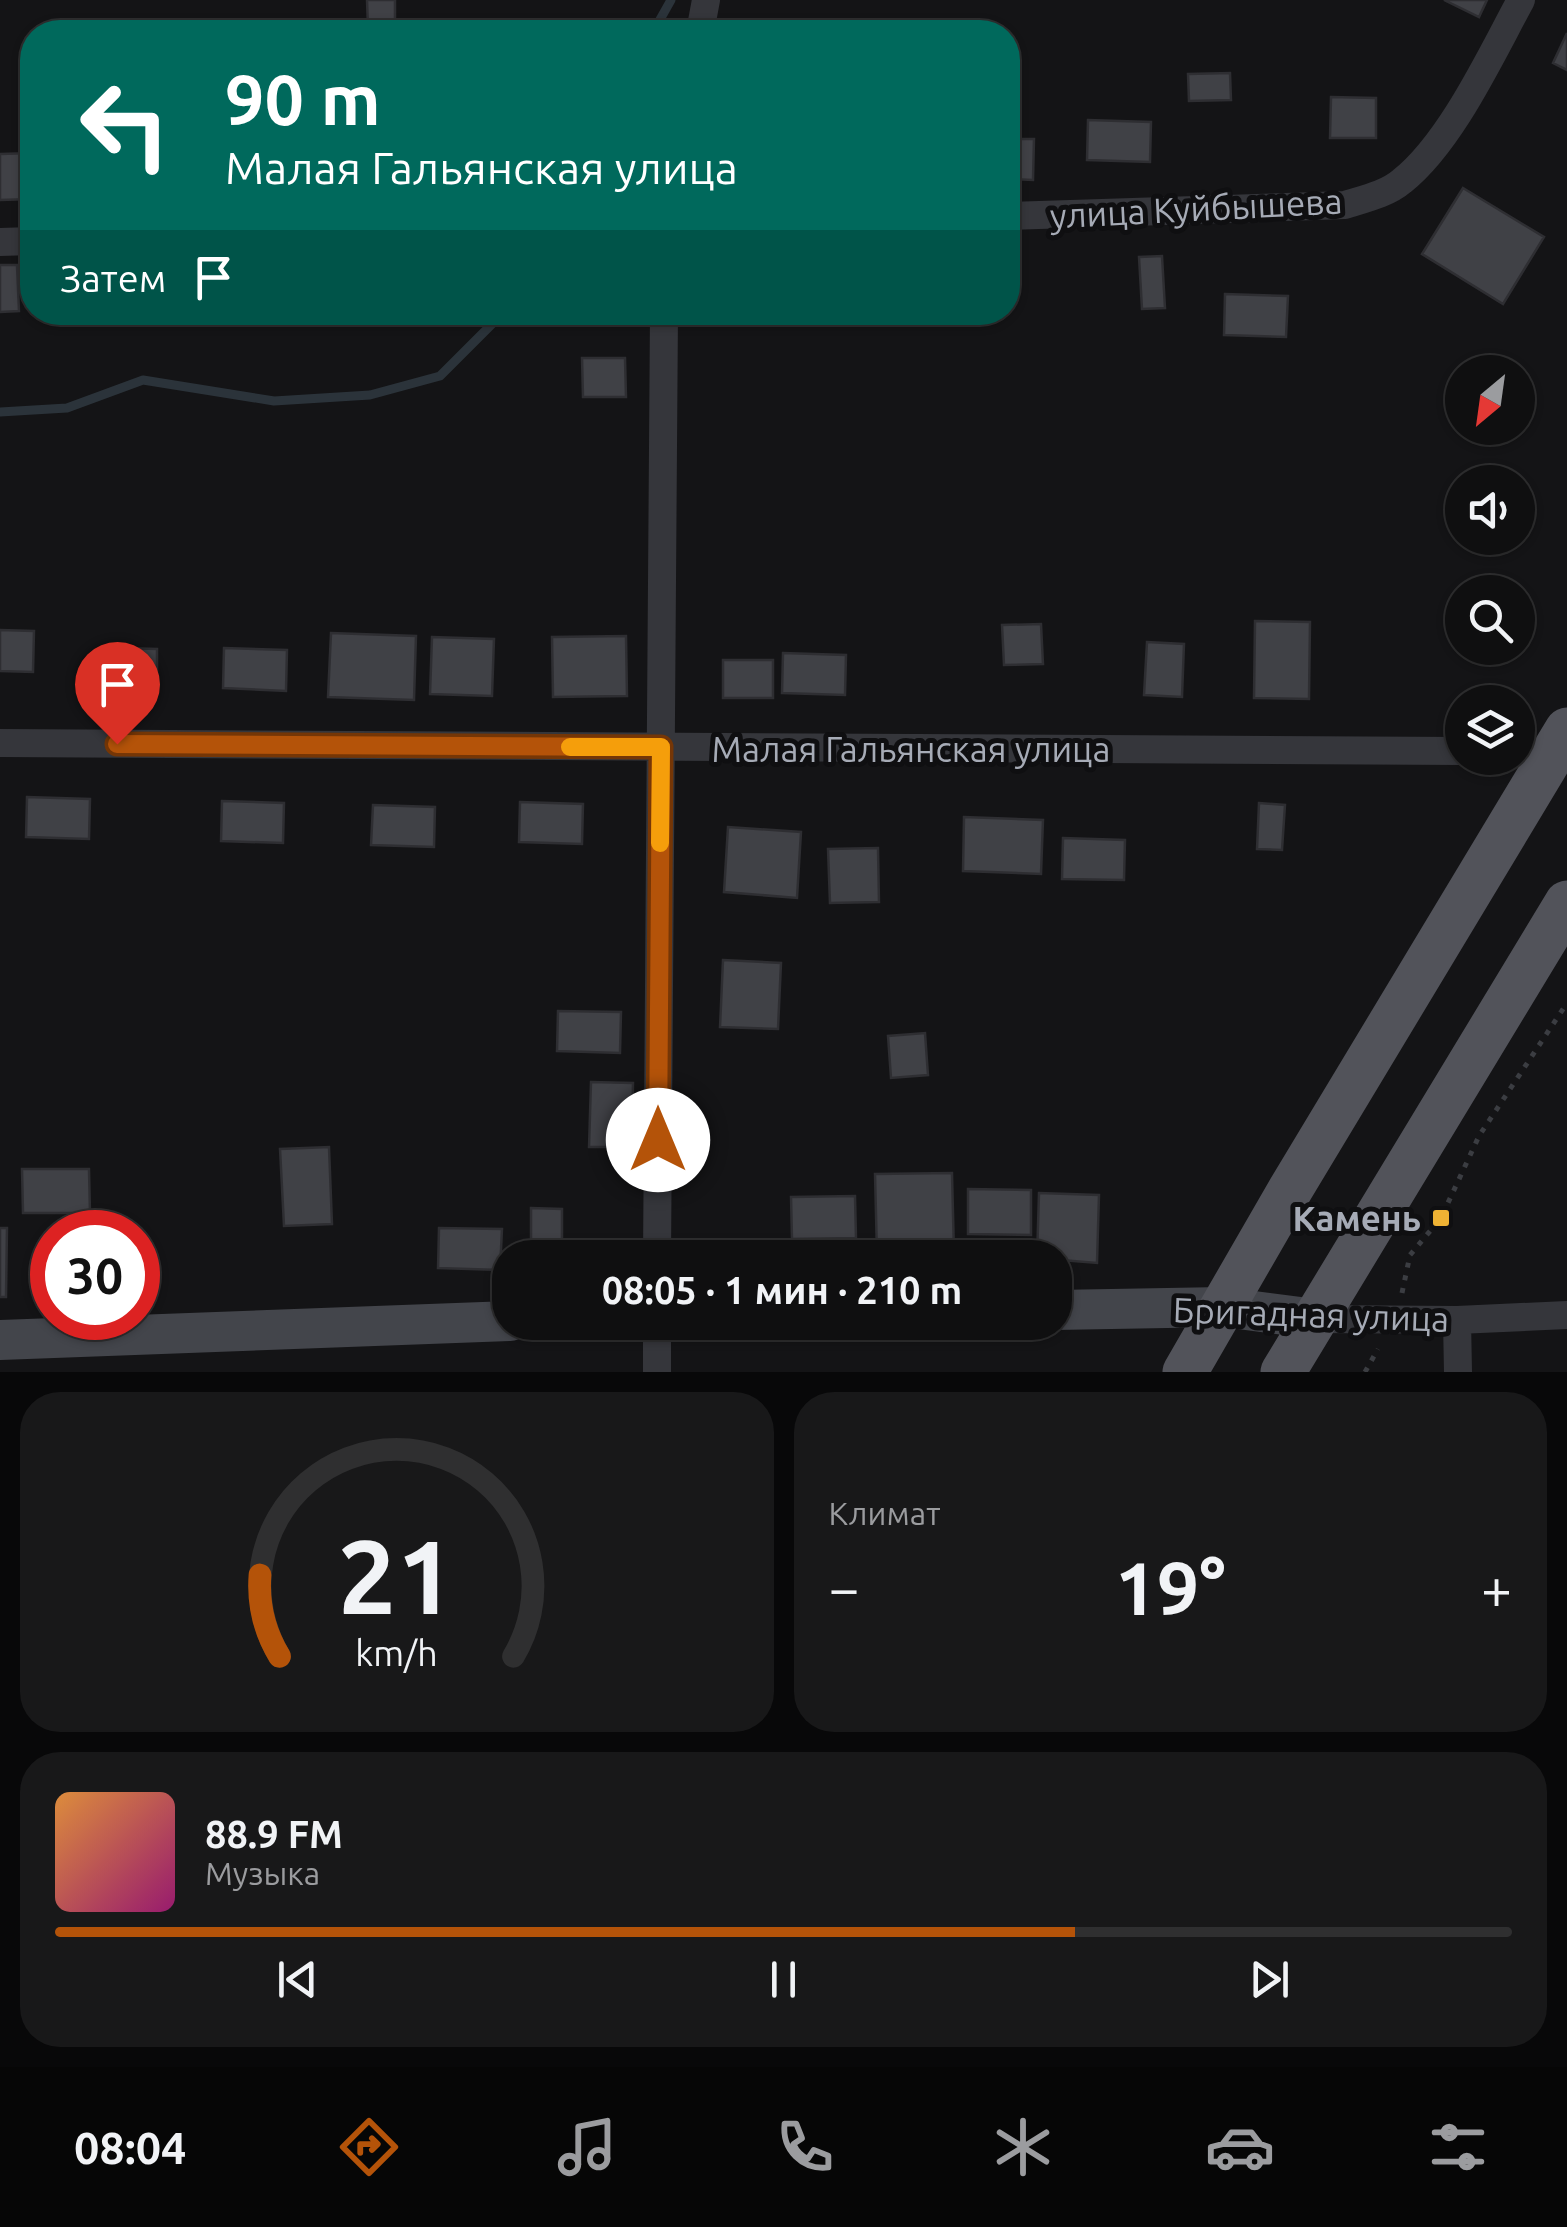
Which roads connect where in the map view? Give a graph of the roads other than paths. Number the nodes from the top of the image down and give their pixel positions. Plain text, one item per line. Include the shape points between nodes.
1 (1520, 0) edge
2 (1020, 216) edge
3 (664, 325) edge
4 (0, 743) edge
5 (1546, 744) edge
6 (661, 747) junction
7 (1445, 752) edge
8 (1567, 903) edge
9 (657, 1240) edge
10 (1223, 1307) junction
11 (1072, 1310) edge
12 (1567, 1315) edge
13 (1316, 1318) junction
14 (1458, 1320) junction
15 (492, 1322) edge
16 (0, 1340) edge
17 (657, 1340) edge
18 (658, 1372) edge
19 (1185, 1372) edge
20 (1284, 1372) edge
21 (1458, 1372) edge

1 - 2 street, улица Куйбышева via 1466,102 1402,182 1376,195 1345,204
3 - 6 street
4 - 6 street, Малая Гальянская улица
5 - 10 main road
6 - 7 street, Малая Гальянская улица
6 - 9 street
8 - 13 main road
10 - 11 street, Бригадная улица
10 - 13 street, Бригадная улица
10 - 19 main road
12 - 14 street, Бригадная улица
13 - 14 street, Бригадная улица
13 - 20 main road
14 - 21 street
15 - 16 street
17 - 18 street

